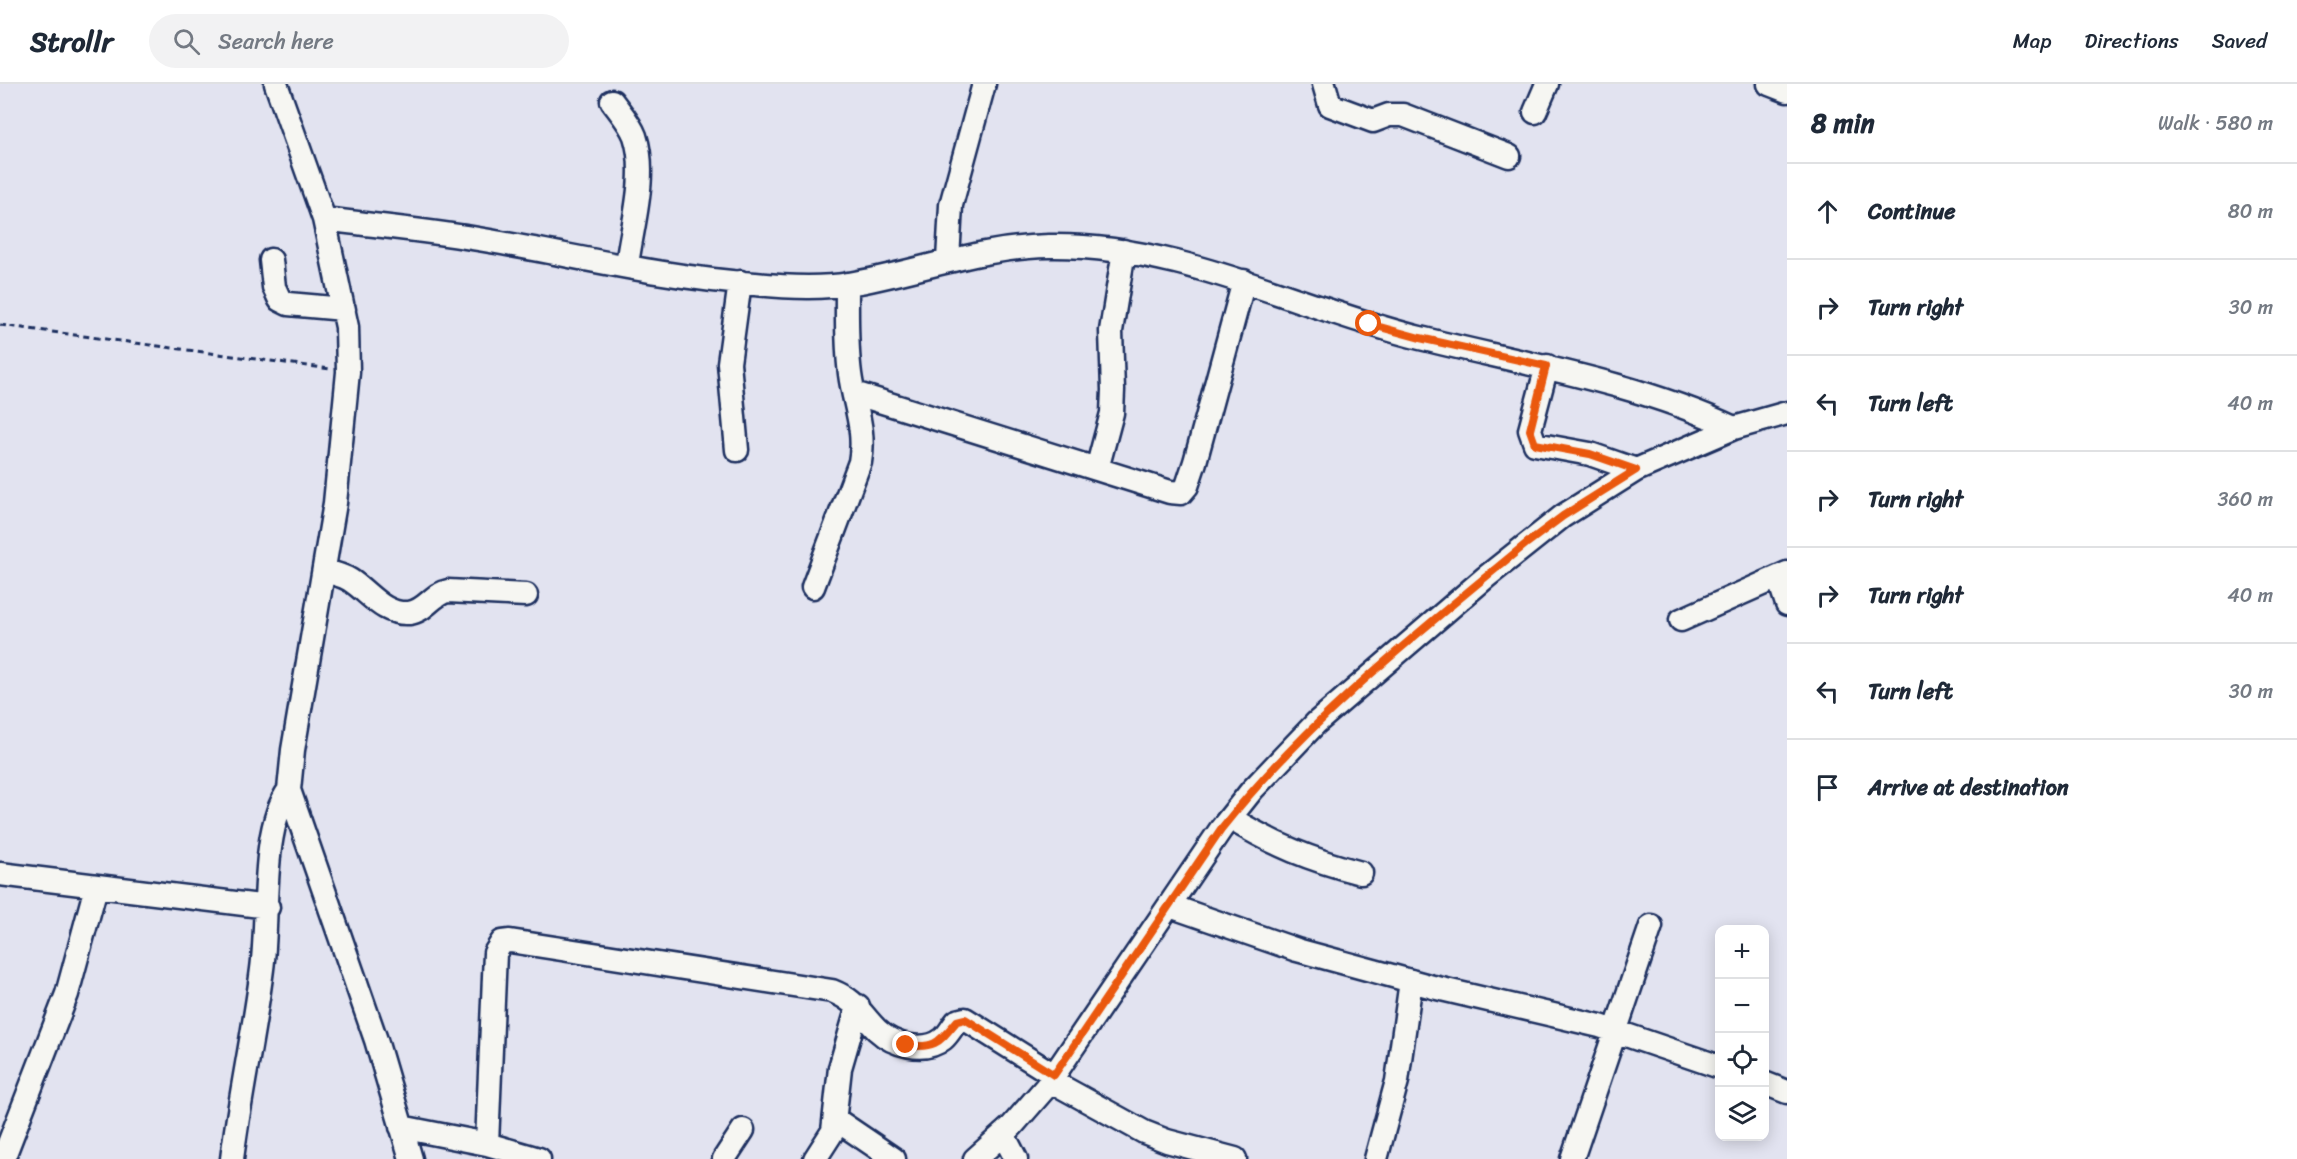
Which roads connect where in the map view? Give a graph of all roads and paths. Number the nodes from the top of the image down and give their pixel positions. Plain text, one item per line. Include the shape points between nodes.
1 (276, 84) edge
2 (984, 84) edge
3 (1324, 84) edge
4 (1547, 84) edge
5 (1769, 84) edge
6 (1787, 91) edge
7 (612, 101) dead end
8 (1535, 112) dead end
9 (1509, 156) dead end
10 (324, 219) junction
11 (1124, 251) junction
12 (271, 260) dead end
13 (948, 260) junction
14 (627, 265) junction
15 (1244, 281) junction
16 (740, 282) junction
17 (847, 284) junction
18 (344, 309) junction
19 (0, 325) edge
20 (1546, 366) junction
21 (348, 372) junction
22 (854, 393) junction
23 (1787, 413) edge
24 (1734, 428) junction
25 (737, 450) dead end
26 (1097, 468) junction
27 (1636, 470) junction
28 (324, 571) junction
29 (1783, 575) edge
30 (813, 587) dead end
31 (526, 595) dead end
32 (1787, 604) edge
33 (1681, 620) dead end
34 (289, 784) junction
35 (1230, 818) junction
36 (1361, 873) dead end
37 (0, 874) edge
38 (96, 887) junction
39 (1170, 906) junction
40 (268, 907) junction
41 (1651, 926) dead end
42 (1411, 981) junction
43 (858, 1006) junction
44 (1614, 1029) junction
45 (1715, 1066) edge
46 (1052, 1078) junction
47 (1769, 1085) edge
48 (1787, 1092) edge
49 (835, 1119) junction
50 (401, 1127) junction
51 (743, 1130) dead end
52 (1003, 1134) junction
53 (487, 1144) junction
54 (3, 1159) edge
55 (232, 1159) edge
56 (411, 1159) edge
57 (540, 1159) edge
58 (724, 1159) edge
59 (815, 1159) edge
60 (894, 1159) edge
61 (975, 1159) edge
62 (1016, 1159) edge
63 (1235, 1159) edge
64 (1376, 1159) edge
65 (1572, 1159) edge

1 - 10 street
2 - 13 street via 951,205
3 - 9 street via 1330,105 1347,113 1373,122 1389,115 1403,115
4 - 8 street
5 - 6 street
7 - 14 street via 634,134 639,151
10 - 14 street via 483,240
10 - 18 street
11 - 13 street via 1050,246 994,250
11 - 15 street
11 - 26 street via 1111,331 1112,413
12 - 18 street via 280,300
13 - 17 street
14 - 16 street
15 - 20 street via 1400,333
15 - 26 street via 1185,490 1170,492
16 - 17 street
16 - 25 street via 729,363
17 - 22 street via 847,343
18 - 21 street
19 - 21 path
20 - 24 street via 1705,415
20 - 27 street via 1530,430 1535,444 1590,454
21 - 28 street via 338,480
22 - 26 street
22 - 30 street via 864,443 860,462
23 - 24 street
24 - 27 street
27 - 35 street via 1527,543 1309,730 1251,790
28 - 31 street via 350,579 395,612 421,610 448,591
28 - 34 street
29 - 32 street
29 - 33 street
34 - 40 street via 276,818
34 - 50 street via 376,1040
35 - 36 street via 1270,843 1318,862
35 - 39 street
37 - 38 street
38 - 40 street
38 - 54 street via 67,994
39 - 42 street via 1297,950
39 - 46 street
40 - 55 street via 263,967
41 - 44 street
42 - 44 street
42 - 64 street via 1397,1081
43 - 46 street via 878,1030 906,1045 921,1047 940,1041 957,1021 965,1019
43 - 49 street via 840,1068
43 - 53 street via 849,998 821,990 502,942 495,953
44 - 45 street
44 - 65 street
46 - 52 street
46 - 63 street via 1144,1132
47 - 48 street
49 - 59 street via 833,1131
49 - 60 street
50 - 53 street
50 - 56 street
51 - 58 street
52 - 61 street
52 - 62 street
53 - 57 street

